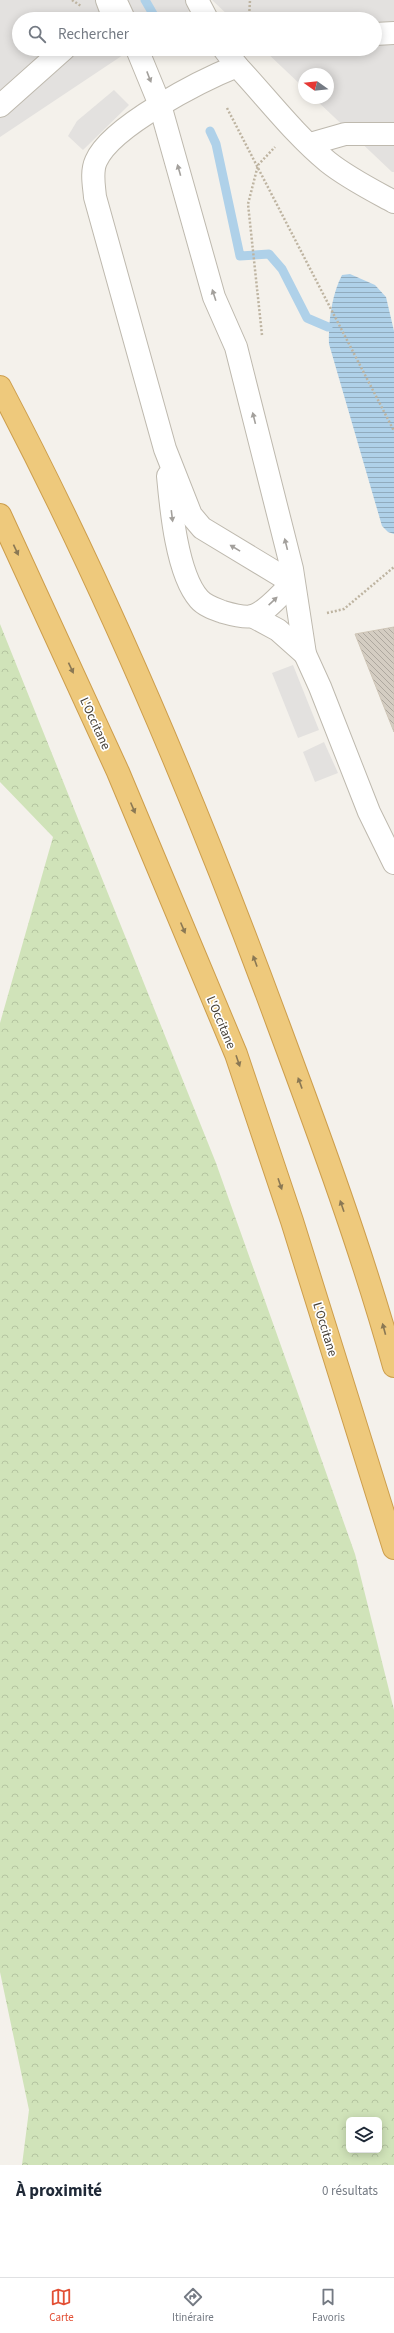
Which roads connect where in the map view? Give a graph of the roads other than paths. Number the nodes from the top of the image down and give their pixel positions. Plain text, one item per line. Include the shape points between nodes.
1 (197, 0) edge
2 (203, 12) edge
3 (394, 33) edge
4 (382, 34) edge
5 (56, 56) edge
6 (141, 56) edge
7 (229, 56) edge
8 (237, 66) junction
9 (160, 105) junction
10 (0, 106) edge
11 (394, 134) edge
12 (310, 144) junction
13 (394, 202) edge
14 (0, 387) edge
15 (165, 449) junction
16 (0, 515) edge
17 (293, 582) junction
18 (252, 616) junction
19 (304, 654) junction
20 (394, 863) edge
21 (394, 1366) edge
22 (394, 1548) edge

1 - 2 lane
3 - 4 lane
5 - 10 lane
6 -> 9 lane
7 - 8 lane
8 - 9 lane via 212,76
8 - 12 lane
9 - 15 lane via 112,140 96,160 93,176 95,197
17 -> 9 lane via 292,569 236,347 214,297
11 - 12 lane via 345,134
12 - 13 lane via 328,162
21 -> 14 highway via 380,1317 307,1102 186,784 117,626
17 -> 15 lane via 202,528 191,515
15 -> 18 lane via 172,520 181,560 191,585 199,600 209,606 228,614
16 -> 22 highway, L'Occitane via 118,772 236,1054 292,1221
18 -> 17 lane via 263,611
17 - 19 lane
18 - 19 lane via 278,630
19 - 20 lane via 320,687 369,812

